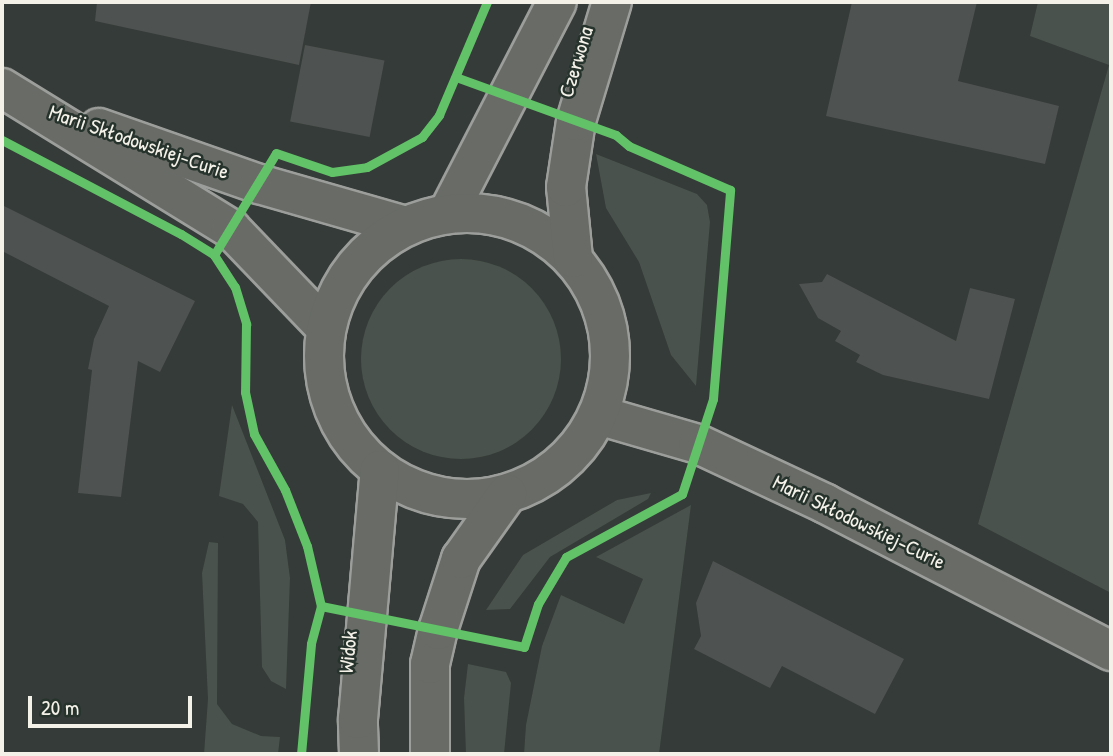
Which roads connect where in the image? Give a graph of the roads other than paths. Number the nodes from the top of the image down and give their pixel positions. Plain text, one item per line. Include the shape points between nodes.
1 (556, 2) edge
2 (612, 2) edge
3 (18, 96) edge
4 (448, 213) junction
5 (405, 226) junction
6 (573, 258) junction
7 (326, 328) junction
8 (598, 415) junction
9 (380, 470) junction
10 (507, 494) junction
11 (1111, 651) edge
12 (359, 754) edge
13 (430, 754) edge

1 - 4 main road, Czerwona
2 - 6 main road, Czerwona via 576,121 568,174
3 - 5 main road, Marii Skłodowskiej-Curie via 259,184
3 - 7 main road, Marii Skłodowskiej-Curie via 231,229
4 - 5 main road
4 - 6 main road via 505,218 537,230
5 - 7 main road via 369,250 348,277
6 - 8 main road via 597,292 609,332 610,374
7 - 9 main road via 324,368 333,407 352,442
8 - 10 main road via 576,450 545,477
8 - 11 main road, Marii Skłodowskiej-Curie via 721,455
9 - 10 main road via 420,491 463,500
9 - 12 main road, Widok via 358,719
10 - 13 main road via 461,559 438,630 430,664

